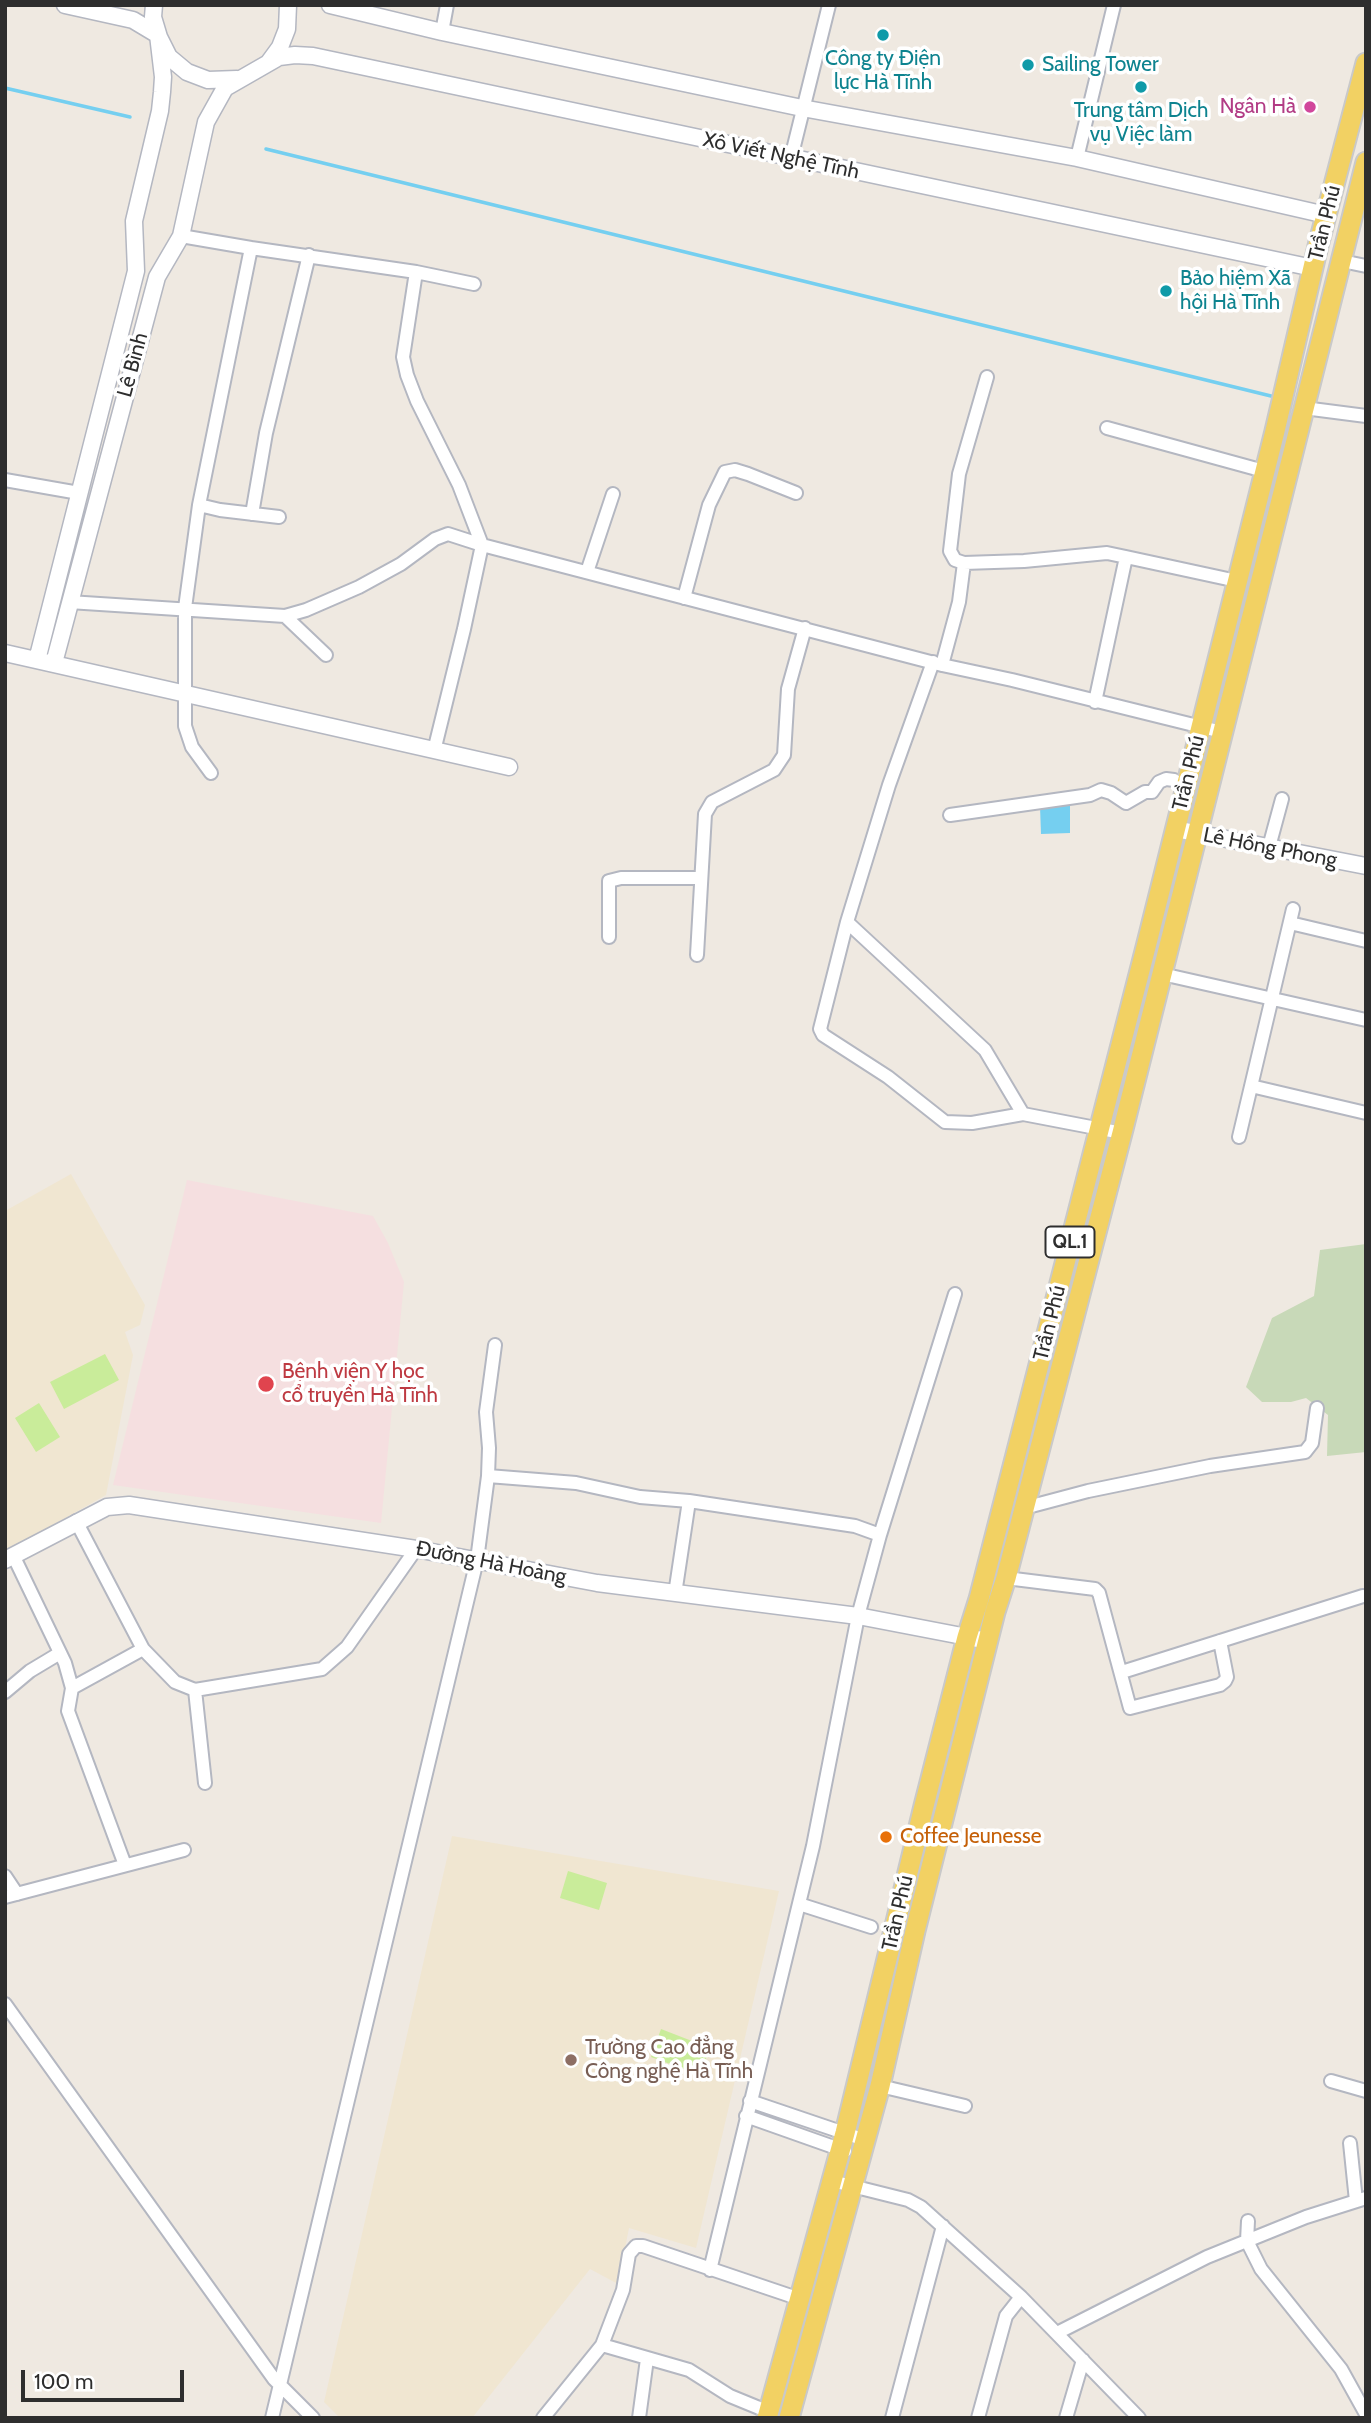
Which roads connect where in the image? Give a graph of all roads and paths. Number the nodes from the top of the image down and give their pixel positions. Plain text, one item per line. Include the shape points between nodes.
1 (65, 5) edge
2 (154, 5) edge
3 (288, 5) edge
4 (330, 5) edge
5 (447, 5) edge
6 (829, 5) edge
7 (1114, 5) edge
8 (442, 32) junction
9 (159, 37) junction
10 (1366, 63) edge
11 (253, 73) junction
12 (802, 107) junction
13 (1077, 158) junction
14 (791, 159) junction
15 (1366, 162) edge
16 (1326, 215) junction
17 (181, 236) junction
18 (251, 248) junction
19 (309, 255) junction
20 (1342, 261) junction
21 (1366, 266) edge
22 (1313, 268) junction
23 (136, 271) junction
24 (416, 272) junction
25 (157, 277) junction
26 (474, 284) dead end
27 (987, 377) dead end
28 (1304, 408) junction
29 (1366, 416) edge
30 (1107, 428) dead end
31 (1264, 471) junction
32 (5, 480) edge
33 (79, 493) junction
34 (796, 493) dead end
35 (613, 494) dead end
36 (199, 505) junction
37 (252, 514) junction
38 (279, 517) dead end
39 (482, 545) junction
40 (1126, 557) junction
41 (964, 563) junction
42 (587, 572) junction
43 (1237, 581) junction
44 (684, 598) junction
45 (69, 603) junction
46 (185, 608) junction
47 (285, 616) junction
48 (805, 628) junction
49 (5, 653) edge
50 (326, 656) dead end
51 (37, 660) junction
52 (54, 663) junction
53 (938, 663) junction
54 (184, 694) junction
55 (1096, 702) junction
56 (1200, 727) junction
57 (1222, 732) junction
58 (434, 751) junction
59 (509, 767) dead end
60 (211, 773) dead end
61 (1185, 787) junction
62 (1282, 799) dead end
63 (950, 815) dead end
64 (1175, 829) junction
65 (1197, 834) junction
66 (1269, 847) junction
67 (1366, 866) edge
68 (701, 878) junction
69 (1293, 909) dead end
70 (847, 922) junction
71 (1290, 923) junction
72 (609, 937) dead end
73 (1366, 941) edge
74 (697, 955) dead end
75 (1162, 974) junction
76 (1271, 999) junction
77 (1366, 1020) edge
78 (1251, 1086) junction
79 (1366, 1113) edge
80 (1023, 1114) junction
81 (1099, 1128) junction
82 (1122, 1133) junction
83 (1239, 1137) dead end
84 (955, 1294) dead end
85 (495, 1345) dead end
86 (1317, 1408) dead end
87 (488, 1476) junction
88 (689, 1501) junction
89 (1024, 1508) junction
90 (76, 1521) junction
91 (880, 1535) junction
92 (416, 1549) junction
93 (9, 1557) edge
94 (477, 1560) junction
95 (1006, 1578) junction
96 (676, 1594) junction
97 (1363, 1596) dead end
98 (858, 1616) junction
99 (967, 1637) junction
100 (988, 1641) junction
101 (1220, 1641) junction
102 (143, 1649) junction
103 (60, 1653) junction
104 (1122, 1672) junction
105 (72, 1688) junction
106 (195, 1690) junction
107 (5, 1692) edge
108 (205, 1783) dead end
109 (184, 1850) dead end
110 (125, 1865) junction
111 (5, 1876) edge
112 (11, 1896) edge
113 (799, 1904) junction
114 (871, 1927) dead end
115 (5, 2004) edge
116 (1331, 2081) dead end
117 (880, 2086) junction
118 (1366, 2091) edge
119 (750, 2101) junction
120 (965, 2106) dead end
121 (746, 2116) junction
122 (843, 2141) junction
123 (1350, 2143) dead end
124 (863, 2148) junction
125 (832, 2181) junction
126 (853, 2187) junction
127 (1361, 2200) edge
128 (1248, 2221) dead end
129 (943, 2226) junction
130 (1247, 2241) junction
131 (710, 2270) junction
132 (1021, 2297) junction
133 (800, 2299) junction
134 (1056, 2333) junction
135 (602, 2345) junction
136 (648, 2359) junction
137 (1083, 2360) junction
138 (281, 2386) junction
139 (1366, 2414) edge
140 (768, 2415) edge
141 (272, 2418) edge
142 (313, 2418) edge
143 (543, 2418) edge
144 (639, 2418) edge
145 (789, 2418) edge
146 (891, 2418) edge
147 (978, 2418) edge
148 (1066, 2418) edge
149 (1139, 2418) edge

1 - 9 street via 133,20
2 - 9 street, Lê Bình
3 - 11 street via 287,29 280,47
4 - 8 street
5 - 8 street
6 - 12 street
7 - 13 street
8 - 12 street
9 - 11 street via 169,57 187,72 208,80 231,81
9 - 23 street, Lê Bình via 162,92 134,221
10 - 16 main road, Trần Phú / QL.1
11 - 14 street, Xô Viết Nghệ Tĩnh via 279,57 313,56
11 - 17 street, Lê Bình via 225,88 206,122
12 - 13 street
12 - 14 street
13 - 16 street
14 - 22 street, Xô Viết Nghệ Tĩnh
15 - 20 main road, Trần Phú / QL.1
16 - 22 main road, Trần Phú / QL.1
17 - 18 street
17 - 25 street, Lê Bình
18 - 19 street
18 - 36 street
19 - 24 street
19 - 37 street via 266,433
20 - 21 street
20 - 28 main road, Trần Phú / QL.1
22 - 31 main road, Trần Phú / QL.1
23 - 25 street
23 - 33 street, Lê Bình
24 - 26 street
24 - 39 street via 403,357 407,375 460,485
25 - 45 street, Lê Bình
27 - 41 street via 959,474 951,532 950,551 955,560
28 - 29 street
28 - 57 main road, Trần Phú / QL.1
30 - 31 street
31 - 43 main road, Trần Phú / QL.1
32 - 33 street
33 - 51 street, Lê Bình
34 - 44 street via 735,470 725,472 706,514
35 - 42 street
36 - 37 street
36 - 46 street
37 - 38 street
39 - 42 street
39 - 47 street via 449,534 435,539 359,587
39 - 58 street
40 - 41 street via 1107,553
40 - 43 street
40 - 55 street
41 - 53 street via 959,602
42 - 44 street
43 - 56 main road, Trần Phú / QL.1
44 - 48 street
45 - 46 street
45 - 52 street, Lê Bình
46 - 47 street
46 - 54 street
47 - 50 street
48 - 53 street
48 - 68 street via 788,689 784,755 774,770 712,802 703,826
49 - 51 street
51 - 52 street
52 - 54 street
53 - 55 street
53 - 70 street via 889,785
54 - 58 street
54 - 60 street via 188,738
55 - 56 street
56 - 57 street
56 - 61 main road, Trần Phú / QL.1
57 - 65 main road, Trần Phú / QL.1
58 - 59 street
61 - 63 street via 1166,779 1152,792 1126,803 1101,790
61 - 64 main road, Trần Phú / QL.1
62 - 66 street
64 - 65 street, Lê Hồng Phong
64 - 81 main road, Trần Phú / QL.1
65 - 66 street, Lê Hồng Phong
65 - 75 main road, Trần Phú / QL.1
66 - 67 street, Lê Hồng Phong
68 - 72 street via 609,881
68 - 74 street
69 - 71 street
70 - 80 street via 985,1050
70 - 80 street via 820,1029 823,1035 888,1077 945,1122 972,1123
71 - 73 street
71 - 76 street
75 - 76 street
75 - 82 main road, Trần Phú / QL.1
76 - 77 street
76 - 78 street
78 - 79 street
78 - 83 street
80 - 81 street
81 - 82 street
81 - 99 main road, Trần Phú / QL.1
82 - 89 main road, Trần Phú / QL.1
84 - 91 street
85 - 87 street via 486,1412
86 - 89 street via 1312,1443 1305,1452 1210,1466
87 - 88 street via 576,1483 640,1497
87 - 94 street
88 - 91 street via 855,1526
88 - 96 street
89 - 95 main road, Trần Phú / QL.1
90 - 92 street, Đường Hà Hoàng via 107,1507 129,1505
90 - 93 street, Đường Hà Hoàng
90 - 102 street
91 - 98 street
92 - 94 street, Đường Hà Hoàng
92 - 106 street via 347,1647 322,1669
93 - 103 street
94 - 96 street, Đường Hà Hoàng
94 - 138 street
95 - 100 main road, Trần Phú / QL.1
95 - 104 street via 1096,1589
96 - 98 street, Đường Hà Hoàng
97 - 101 street
98 - 99 street, Đường Hà Hoàng
98 - 113 street
99 - 100 street, Đường Hà Hoàng
99 - 122 main road, Trần Phú / QL.1
100 - 117 main road, Trần Phú / QL.1
101 - 104 street
101 - 104 street via 1227,1677 1220,1685 1130,1708
102 - 105 street
102 - 106 street via 175,1682
103 - 105 street
103 - 107 street
105 - 110 street via 68,1711
106 - 108 street
109 - 110 street
110 - 112 street
111 - 112 street
113 - 114 street
113 - 119 street
115 - 138 street
116 - 118 street
117 - 120 street
117 - 124 main road, Trần Phú / QL.1
119 - 121 street
119 - 122 street
121 - 122 street
121 - 131 street
122 - 124 street
122 - 125 main road, Trần Phú / QL.1
123 - 127 street
124 - 126 main road, Trần Phú / QL.1
125 - 126 street
125 - 133 main road, Trần Phú / QL.1
126 - 129 street via 908,2200
126 - 145 main road, Trần Phú / QL.1
127 - 130 street
128 - 130 street
129 - 132 street
129 - 146 street
130 - 134 street
130 - 139 street via 1261,2269 1341,2369
131 - 133 street
131 - 135 street via 643,2246 632,2249 623,2290
132 - 134 street
132 - 147 street via 1006,2316
133 - 140 main road, Trần Phú / QL.1
134 - 137 street
135 - 136 street
135 - 143 street
136 - 140 street via 689,2370
136 - 144 street
137 - 148 street
137 - 149 street
138 - 141 street
138 - 142 street

